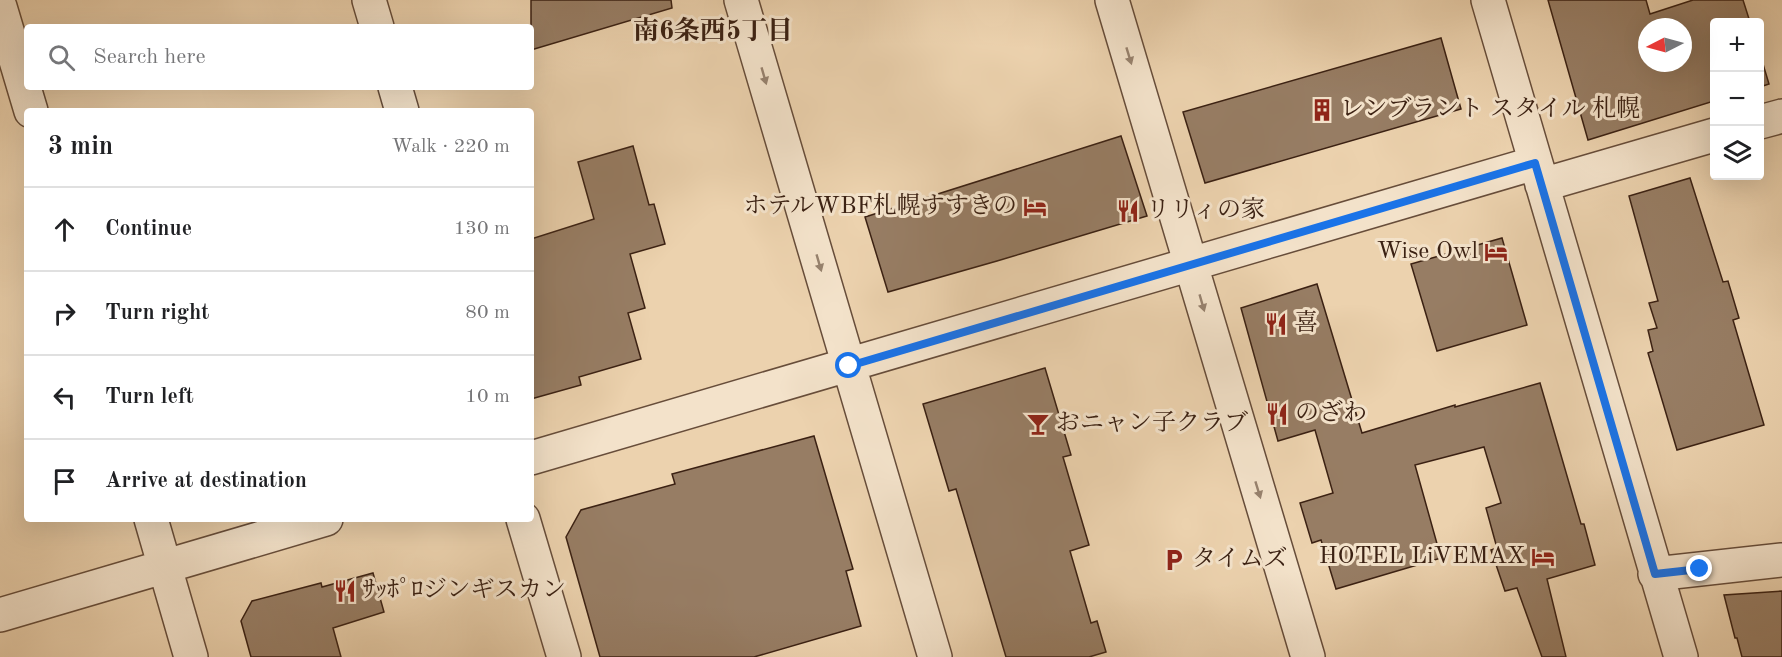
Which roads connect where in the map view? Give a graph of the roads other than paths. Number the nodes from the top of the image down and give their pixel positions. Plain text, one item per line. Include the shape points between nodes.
1 (369, 0) edge
2 (741, 0) edge
3 (1112, 0) edge
4 (1488, 0) edge
5 (0, 7) edge
6 (376, 24) edge
7 (24, 88) edge
8 (25, 90) edge
9 (396, 90) edge
10 (30, 108) edge
11 (401, 108) edge
12 (1782, 116) edge
13 (1764, 121) edge
14 (1710, 136) edge
15 (1539, 174) junction
16 (1191, 264) junction
17 (849, 366) junction
18 (534, 457) edge
19 (152, 522) edge
20 (316, 522) edge
21 (524, 522) edge
22 (1782, 560) edge
23 (165, 566) junction
24 (1655, 574) junction
25 (0, 615) edge
26 (191, 657) edge
27 (564, 657) edge
28 (935, 657) edge
29 (1308, 657) edge
30 (1680, 657) edge

1 - 6 street
2 -> 17 street
3 -> 16 street
4 - 15 street
5 - 7 street
8 - 10 street
9 - 11 street
12 - 13 street
14 - 15 street
15 - 16 street
15 - 24 street
16 - 17 street
16 -> 29 street
17 - 18 street
17 - 28 street
19 - 23 street
20 - 23 street
21 - 27 street
22 - 24 street
23 - 25 street
23 - 26 street
24 - 30 street

